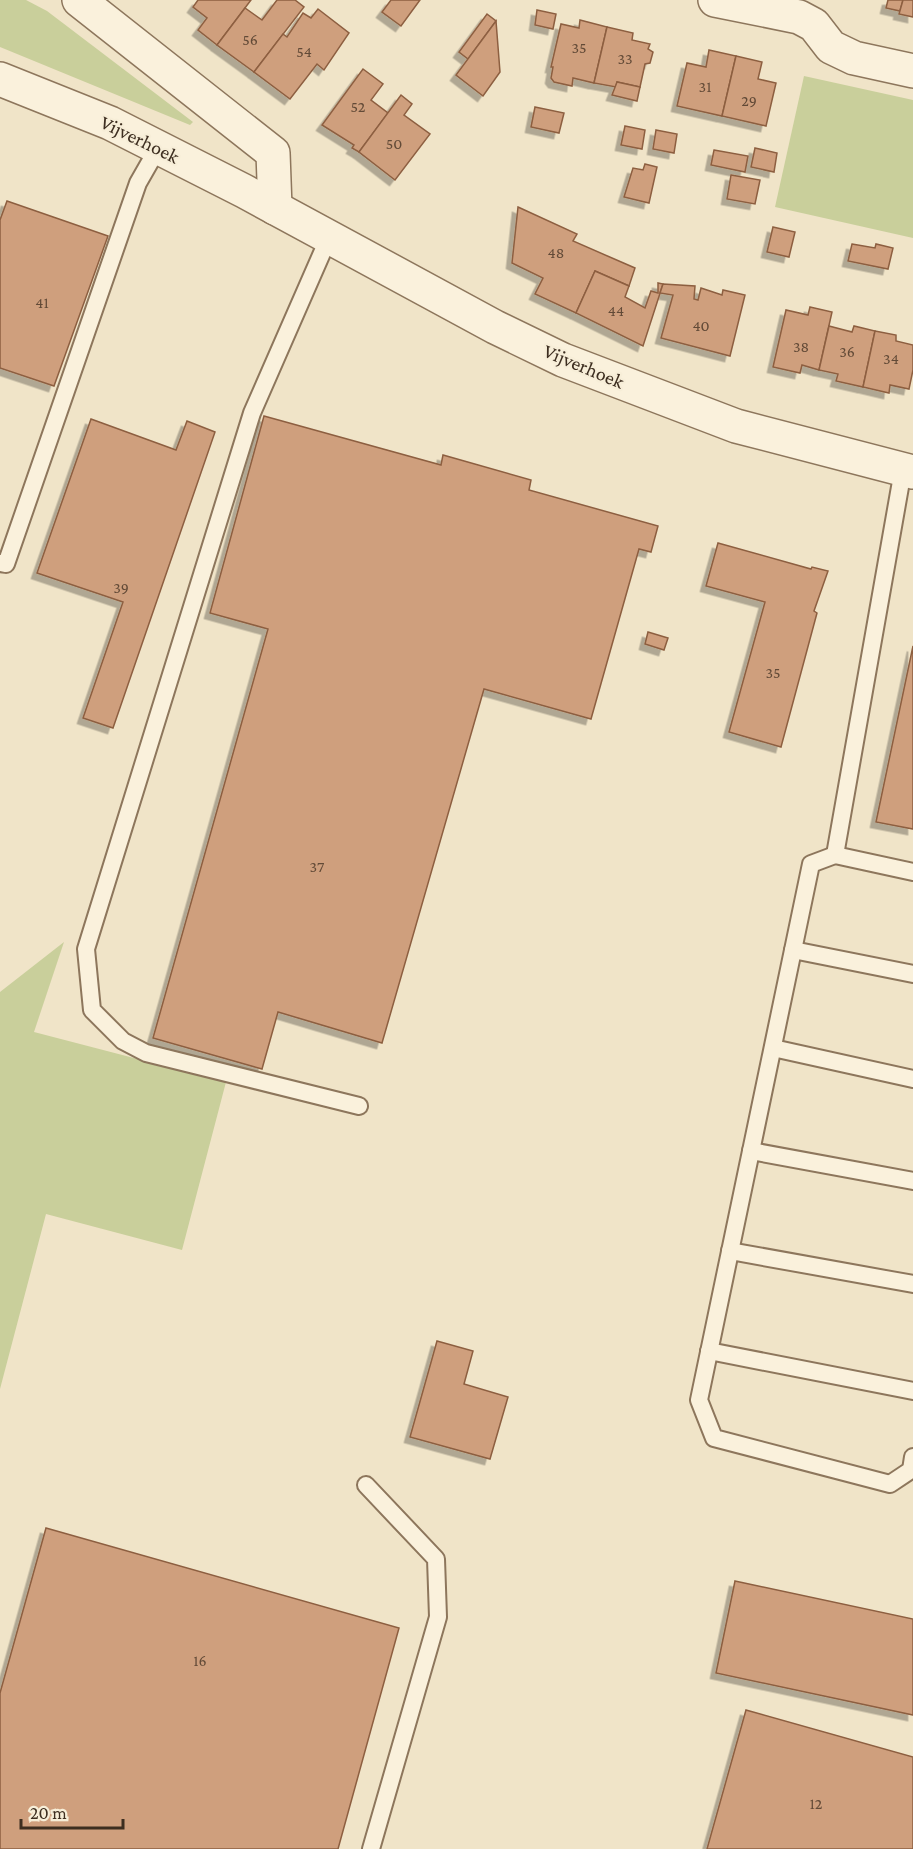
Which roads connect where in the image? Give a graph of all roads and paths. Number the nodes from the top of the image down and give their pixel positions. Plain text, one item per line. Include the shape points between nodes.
1 (80, 0) edge
2 (715, 0) edge
3 (913, 71) edge
4 (0, 79) edge
5 (158, 148) junction
6 (275, 208) junction
7 (329, 237) junction
8 (908, 471) edge
9 (0, 562) edge
10 (835, 855) junction
11 (913, 872) edge
12 (793, 950) junction
13 (913, 974) edge
14 (773, 1048) junction
15 (913, 1078) edge
16 (359, 1106) dead end
17 (751, 1151) junction
18 (913, 1181) edge
19 (730, 1251) junction
20 (913, 1284) edge
21 (709, 1351) junction
22 (913, 1391) edge
23 (913, 1457) edge
24 (366, 1485) dead end
25 (371, 1849) edge

1 - 6 street via 273,153
2 - 3 street via 799,17 814,25 831,47 854,58
4 - 5 street, Vijverhoek via 110,123
5 - 6 street, Vijverhoek
5 - 9 lane via 138,183 6,564
6 - 7 street, Vijverhoek
7 - 8 street, Vijverhoek via 563,360 736,426
7 - 16 lane via 252,413 86,949 92,1010 123,1041 146,1053
8 - 10 lane
10 - 11 lane
10 - 12 lane via 811,864
12 - 13 lane
12 - 14 lane
14 - 15 lane
14 - 17 lane
17 - 18 lane
17 - 19 lane
19 - 20 lane
19 - 21 lane
21 - 22 lane
21 - 23 lane via 699,1400 714,1438 890,1484 911,1470
24 - 25 lane via 436,1559 438,1617

